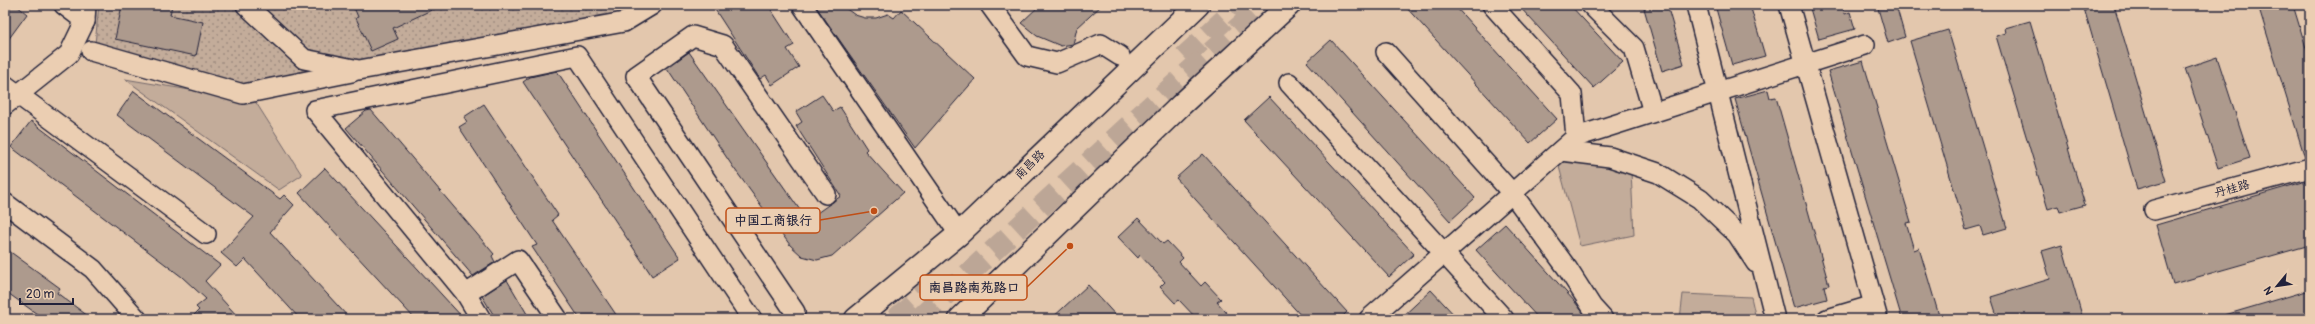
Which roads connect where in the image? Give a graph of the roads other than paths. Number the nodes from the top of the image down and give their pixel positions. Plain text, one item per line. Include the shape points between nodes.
1 (64, 5) edge
2 (246, 5) edge
3 (652, 5) edge
4 (802, 5) edge
5 (990, 5) edge
6 (1198, 5) edge
7 (1289, 5) edge
8 (1492, 5) edge
9 (1591, 5) edge
10 (1696, 5) edge
11 (1789, 5) edge
12 (85, 13) edge
13 (1865, 45) dead end
14 (91, 51) dead end
15 (1386, 52) dead end
16 (1120, 56) dead end
17 (1805, 64) junction
18 (359, 70) junction
19 (1289, 83) dead end
20 (1717, 92) junction
21 (10, 95) edge
22 (1653, 112) junction
23 (1576, 137) junction
24 (1561, 151) junction
25 (2310, 168) edge
26 (1512, 193) junction
27 (826, 194) dead end
28 (5, 202) edge
29 (2154, 210) dead end
30 (206, 234) dead end
31 (959, 234) junction
32 (1444, 253) junction
33 (1764, 276) junction
34 (466, 294) junction
35 (795, 312) dead end
36 (1876, 312) edge
37 (137, 319) edge
38 (481, 319) edge
39 (558, 319) edge
40 (752, 319) edge
41 (856, 319) edge
42 (960, 319) edge
43 (1369, 319) edge
44 (1504, 319) edge
45 (1603, 319) edge
46 (1775, 319) edge
47 (1827, 319) edge

1 - 12 street
2 - 18 street via 304,59
3 - 18 street via 624,22
4 - 31 street
5 - 16 street via 1027,56 1057,63 1101,44
6 - 31 main road, 南昌路
7 - 42 main road via 1181,105
8 - 23 street via 1572,94
9 - 22 street via 1634,48
10 - 20 street
11 - 17 street
12 - 21 street via 69,54
13 - 17 street
14 - 18 street via 243,94
15 - 26 street
17 - 20 street
17 - 36 street
19 - 32 street
20 - 22 street
20 - 33 street
21 - 30 street
22 - 23 street
23 - 24 street
24 - 26 street
24 - 33 street via 1610,157 1658,173 1700,200 1732,229
25 - 29 street, 丹桂路
26 - 32 street
26 - 45 street
27 - 35 street via 723,45 693,36 636,76
28 - 37 street via 93,269
31 - 41 main road, 南昌路
32 - 43 street
32 - 44 street
33 - 46 street
34 - 38 street
34 - 39 street via 518,260
34 - 40 street via 315,110 577,56
36 - 47 street

